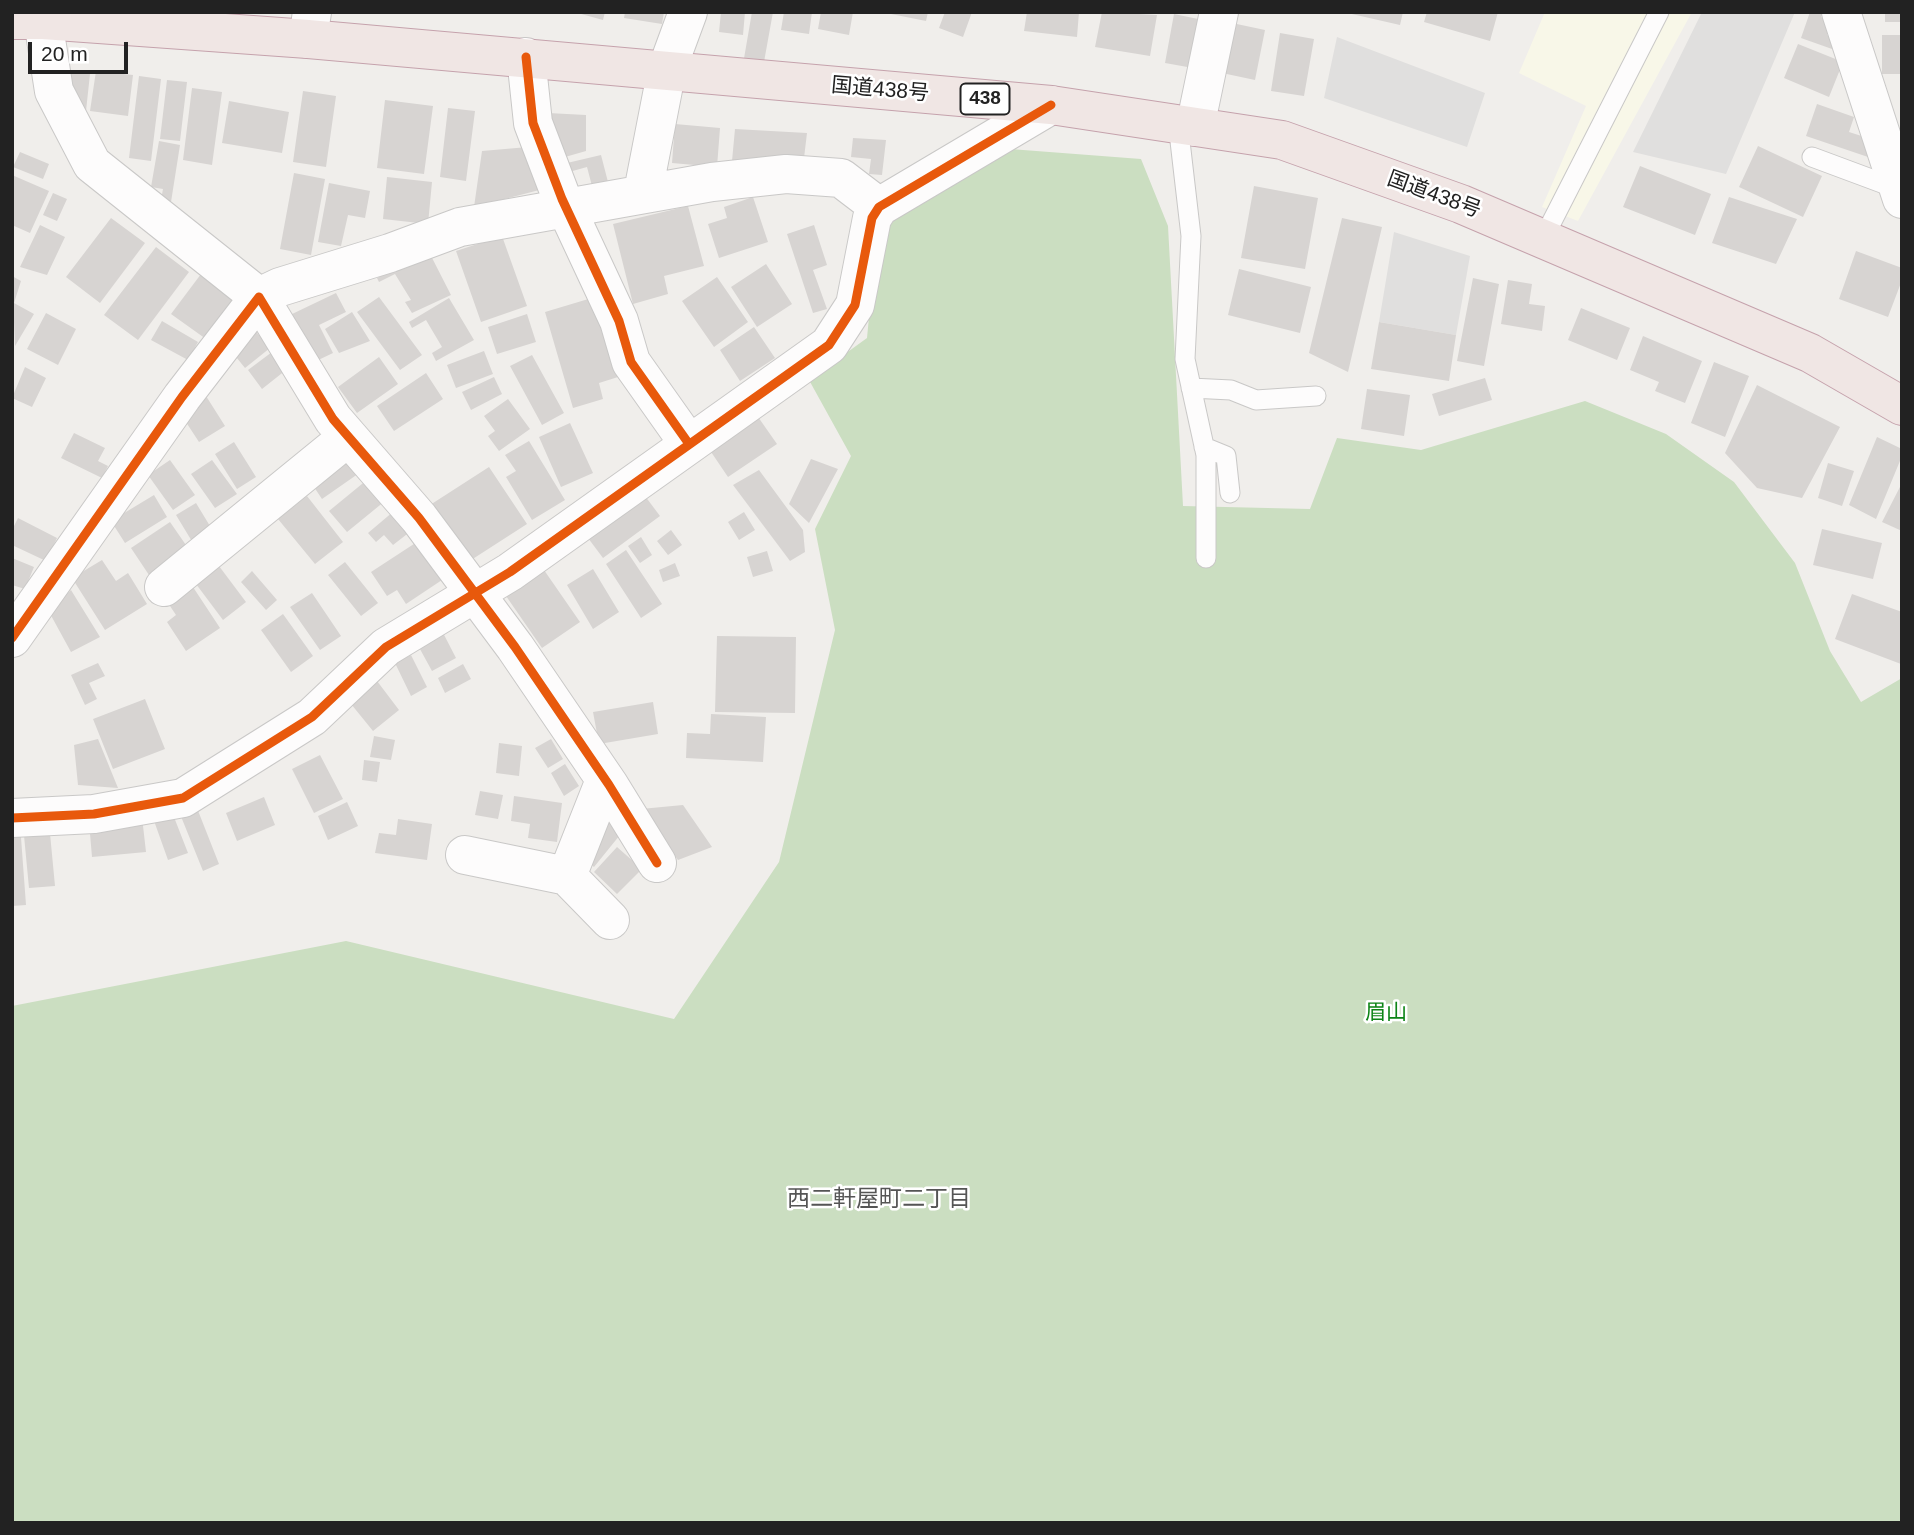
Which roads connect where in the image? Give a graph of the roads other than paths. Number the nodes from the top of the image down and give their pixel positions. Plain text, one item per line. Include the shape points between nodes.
1 (688, 12) edge
2 (1220, 12) edge
3 (1659, 12) edge
4 (1840, 12) edge
5 (27, 20) edge
6 (310, 25) edge
7 (526, 57) junction
8 (667, 69) junction
9 (1051, 105) junction
10 (1187, 126) junction
11 (1812, 157) dead end
12 (1898, 172) edge
13 (643, 192) junction
14 (879, 207) junction
15 (565, 208) junction
16 (1543, 239) junction
17 (259, 297) junction
18 (1191, 388) junction
19 (1316, 396) dead end
20 (1902, 406) edge
21 (348, 436) junction
22 (689, 444) junction
23 (1204, 447) junction
24 (1230, 494) dead end
25 (1206, 558) dead end
26 (164, 587) dead end
27 (473, 594) junction
28 (12, 638) edge
29 (605, 780) junction
30 (12, 818) edge
31 (465, 855) dead end
32 (657, 863) dead end
33 (567, 876) junction
34 (610, 920) dead end

1 - 8 street
2 - 10 street
3 - 16 lane
4 - 12 street
5 - 6 highway, 国道438号 / 438
5 - 17 street via 54,91 92,164
6 - 7 highway, 国道438号 / 438
7 - 8 highway, 国道438号 / 438
7 - 15 street via 533,123
8 - 9 highway, 国道438号 / 438
8 - 13 street
9 - 10 highway, 国道438号 / 438
9 - 14 street
10 - 16 highway, 国道438号 / 438 via 1282,141 1461,204
10 - 18 lane via 1191,236 1185,359
11 - 12 lane
13 - 14 street via 786,174 841,178
13 - 15 street
14 - 22 street via 872,218 855,305 829,345
15 - 17 street via 460,227
15 - 22 street via 619,321 632,362
16 - 20 highway, 国道438号 / 438 via 1810,353
17 - 21 street
17 - 28 street via 182,397
18 - 19 lane via 1231,390 1256,400
18 - 23 lane
21 - 26 street
21 - 27 street via 419,518
22 - 27 street
23 - 24 lane via 1226,456
23 - 25 lane
27 - 29 street via 516,647
27 - 30 street via 386,647 312,717 183,798 94,814
29 - 32 street
29 - 33 street
31 - 33 street
33 - 34 street

